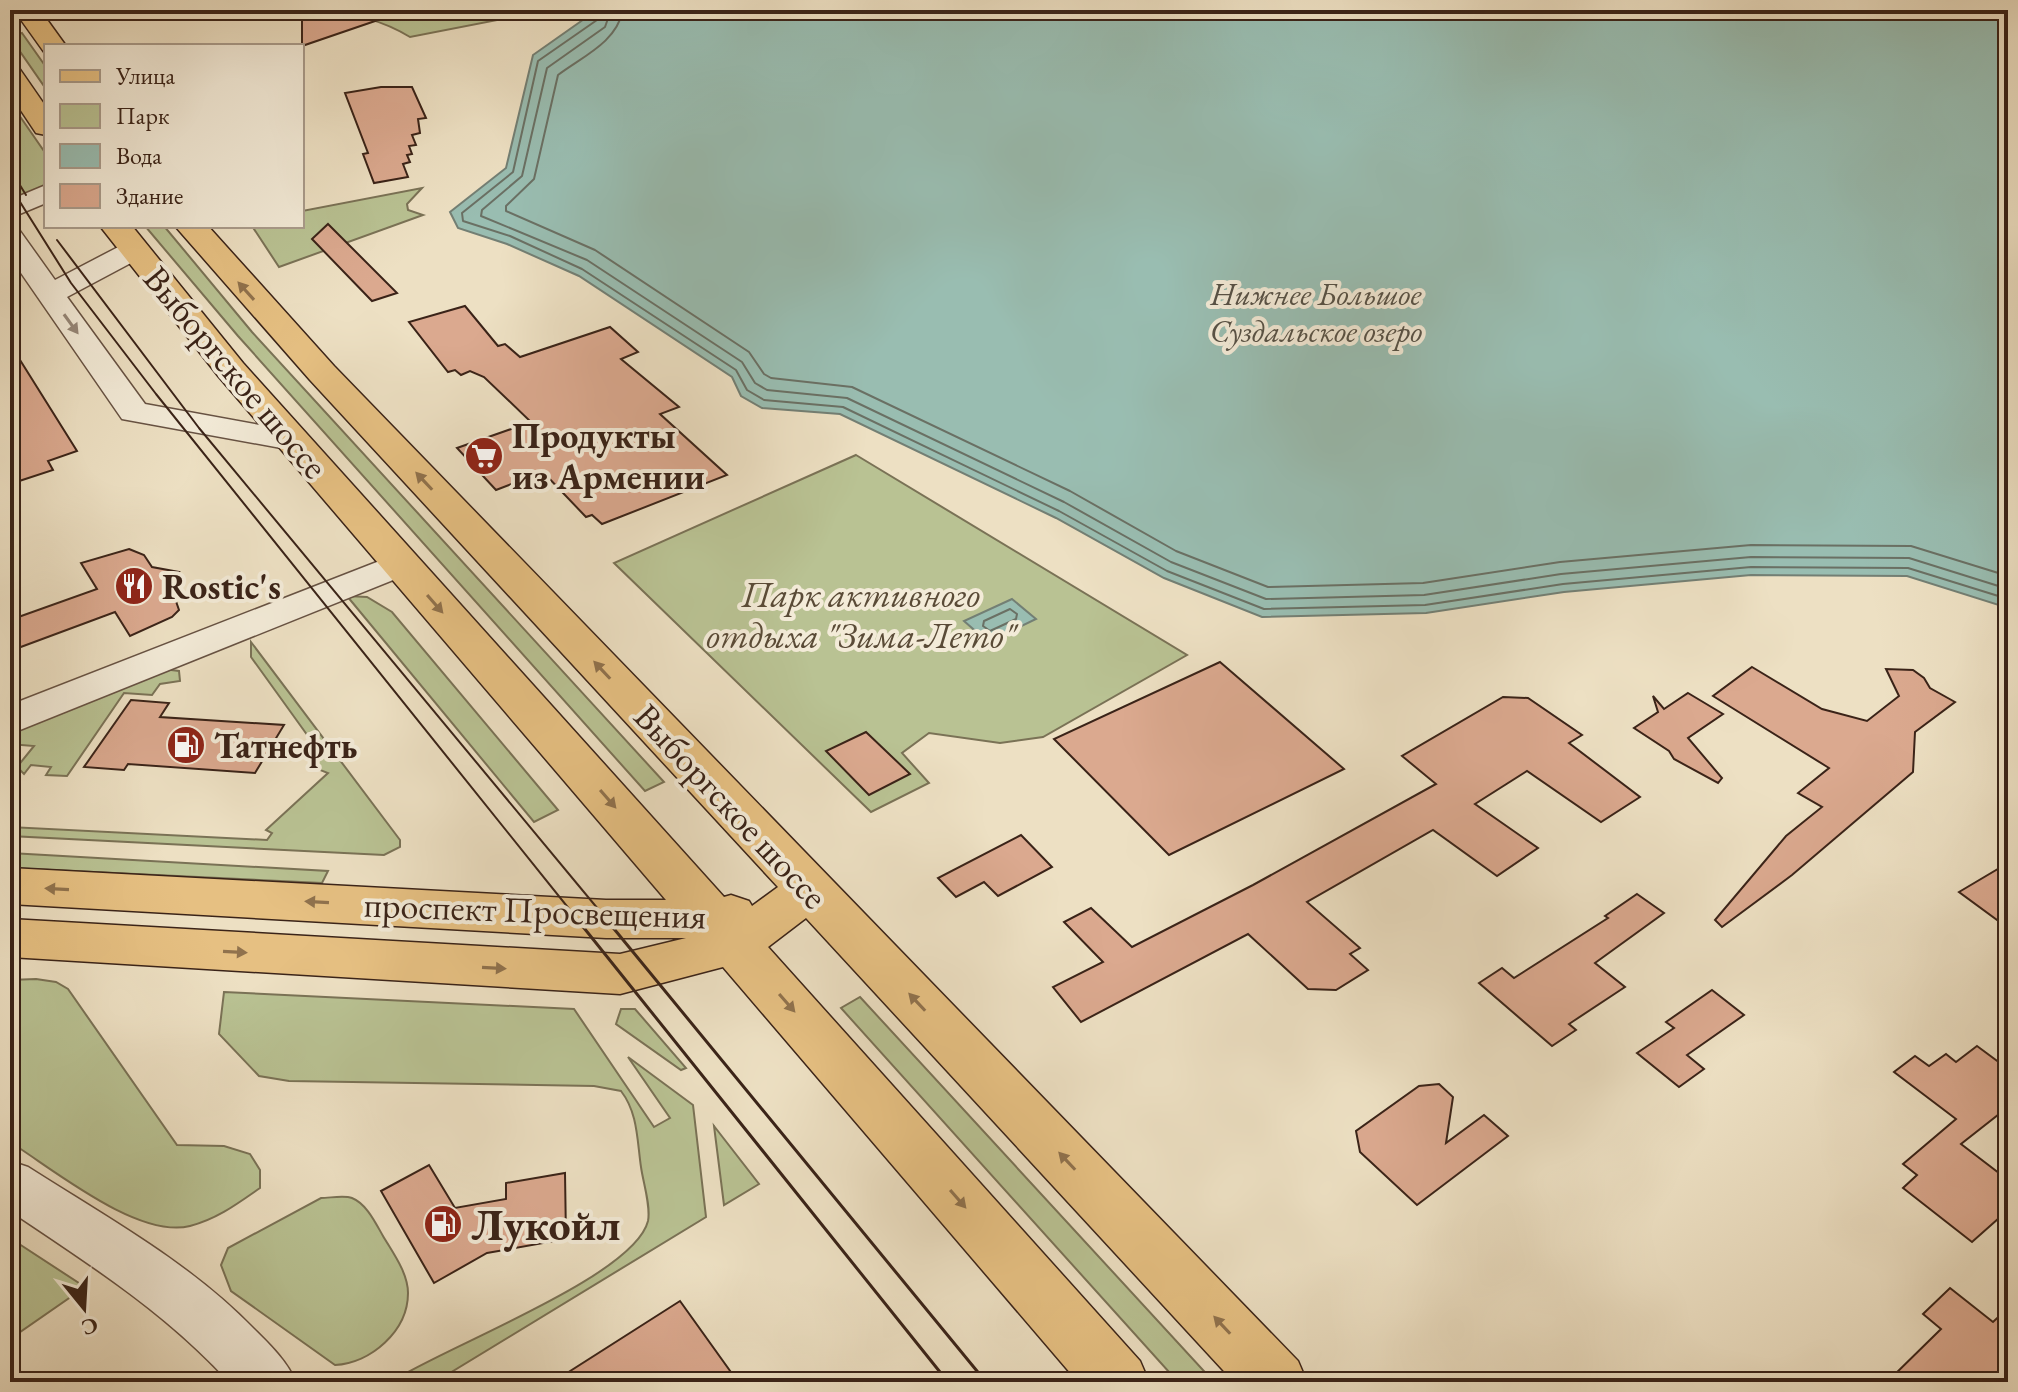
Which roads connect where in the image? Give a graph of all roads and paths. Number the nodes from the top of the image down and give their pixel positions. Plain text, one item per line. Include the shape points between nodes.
1 (27, 10) edge
2 (52, 44) edge
3 (10, 74) edge
4 (44, 124) edge
5 (44, 194) edge
6 (10, 210) edge
7 (193, 228) edge
8 (10, 237) edge
9 (125, 238) edge
10 (50, 294) junction
11 (292, 440) junction
12 (400, 564) junction
13 (10, 720) edge
14 (10, 886) edge
15 (810, 889) junction
16 (724, 932) junction
17 (10, 938) edge
18 (10, 1183) edge
19 (267, 1382) edge
20 (1118, 1382) edge
21 (1276, 1382) edge

1 - 2 main road
3 - 4 main road
5 - 6 street
15 -> 7 main road, Выборгское шоссе via 303,353
8 - 10 street
9 - 10 street
9 - 11 main road, Выборгское шоссе
10 -> 11 street via 134,412
11 - 12 main road, Выборгское шоссе
12 - 13 street
12 -> 16 main road, Выборгское шоссе
16 -> 14 main road, проспект Просвещения via 592,918
15 - 16 main road, проспект Просвещения
21 -> 15 main road, Выборгское шоссе
17 -> 16 main road, проспект Просвещения via 620,974
16 -> 20 main road, Выборгское шоссе
18 - 19 street via 154,1277 213,1325

